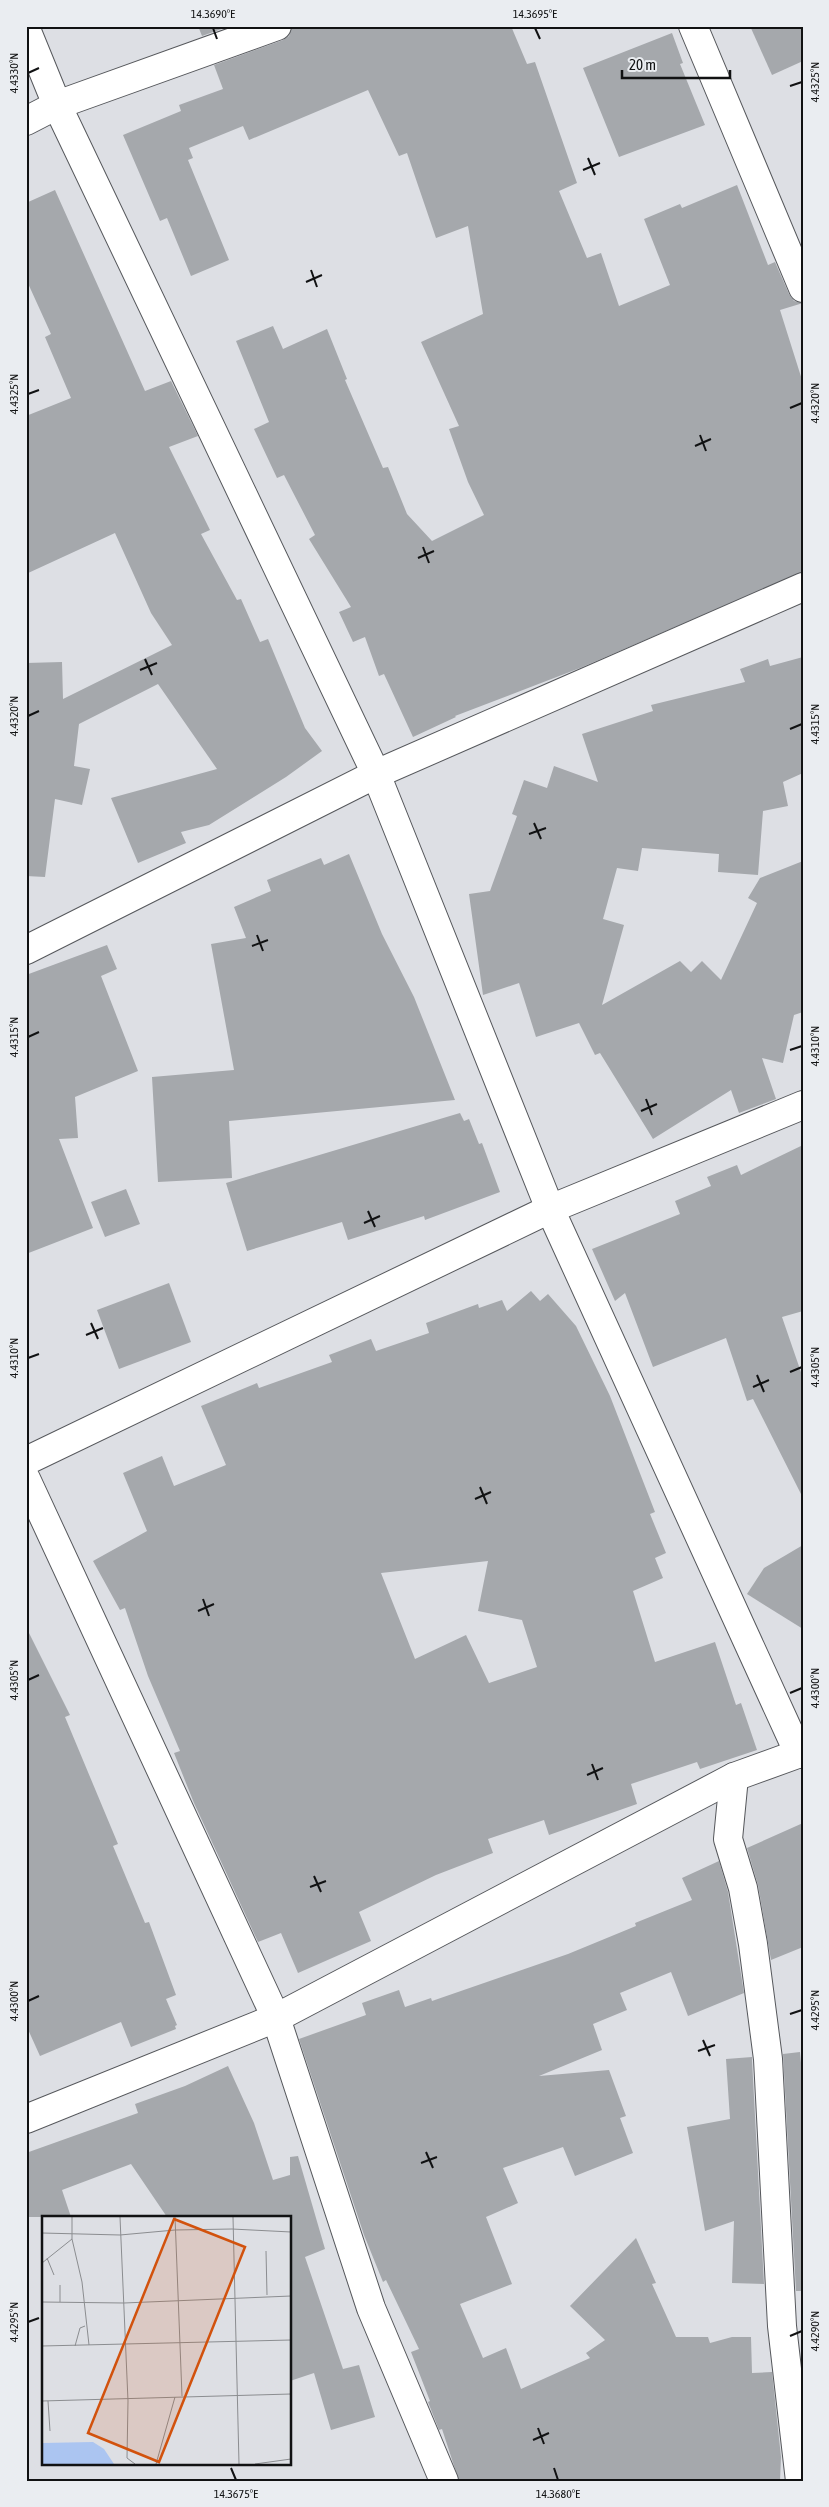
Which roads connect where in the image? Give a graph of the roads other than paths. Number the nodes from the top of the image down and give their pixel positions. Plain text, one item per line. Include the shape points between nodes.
1 (277, 26) edge
2 (693, 26) edge
3 (26, 29) edge
4 (57, 105) junction
5 (26, 121) edge
6 (803, 288) edge
7 (803, 587) edge
8 (376, 774) junction
9 (26, 950) edge
10 (803, 1105) edge
11 (550, 1209) junction
12 (26, 1461) edge
13 (26, 1480) edge
14 (801, 1753) edge
15 (734, 1777) junction
16 (276, 2018) junction
17 (26, 2119) edge
18 (444, 2481) edge
19 (800, 2481) edge

1 - 4 street
2 - 6 street
3 - 4 street
4 - 5 street
4 - 8 street
7 - 8 street
8 - 9 street
8 - 11 street
10 - 11 street
11 - 12 street
11 - 14 street
13 - 16 street
14 - 15 street
15 - 16 street
15 - 19 street via 728,1840 743,1888 754,1944 768,2059 782,2326
16 - 17 street
16 - 18 street via 371,2308

